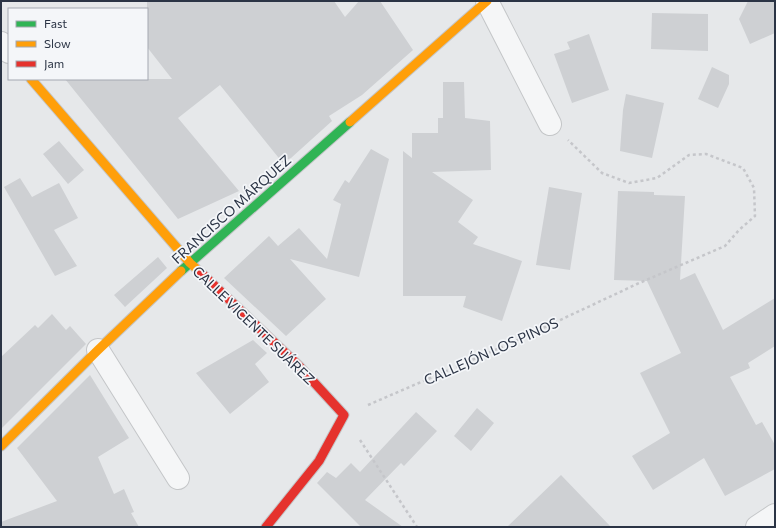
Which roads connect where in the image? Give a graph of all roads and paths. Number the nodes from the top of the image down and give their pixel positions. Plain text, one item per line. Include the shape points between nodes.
1 (487, 1) edge
2 (1, 43) edge
3 (8, 51) edge
4 (32, 80) edge
5 (550, 124) joint
6 (190, 264) junction
7 (98, 350) junction
8 (344, 415) junction
9 (1, 446) edge
10 (178, 478) dead end
11 (775, 515) edge
12 (266, 527) edge
13 (417, 527) edge
14 (757, 527) edge

1 - 5 street
1 - 6 street, FRANCISCO MÁRQUEZ
2 - 3 street
4 - 6 street, CALLE VICENTE SUÁREZ
5 - 8 path, CALLEJÓN LOS PINOS via 602,173 629,183 656,178 689,155 706,154 743,168 754,188 755,216 725,246
6 - 7 street, FRANCISCO MÁRQUEZ
6 - 8 street, CALLE VICENTE SUÁREZ via 299,366
7 - 9 street, FRANCISCO MÁRQUEZ
7 - 10 street
8 - 12 street via 319,460
8 - 13 path
11 - 14 street

